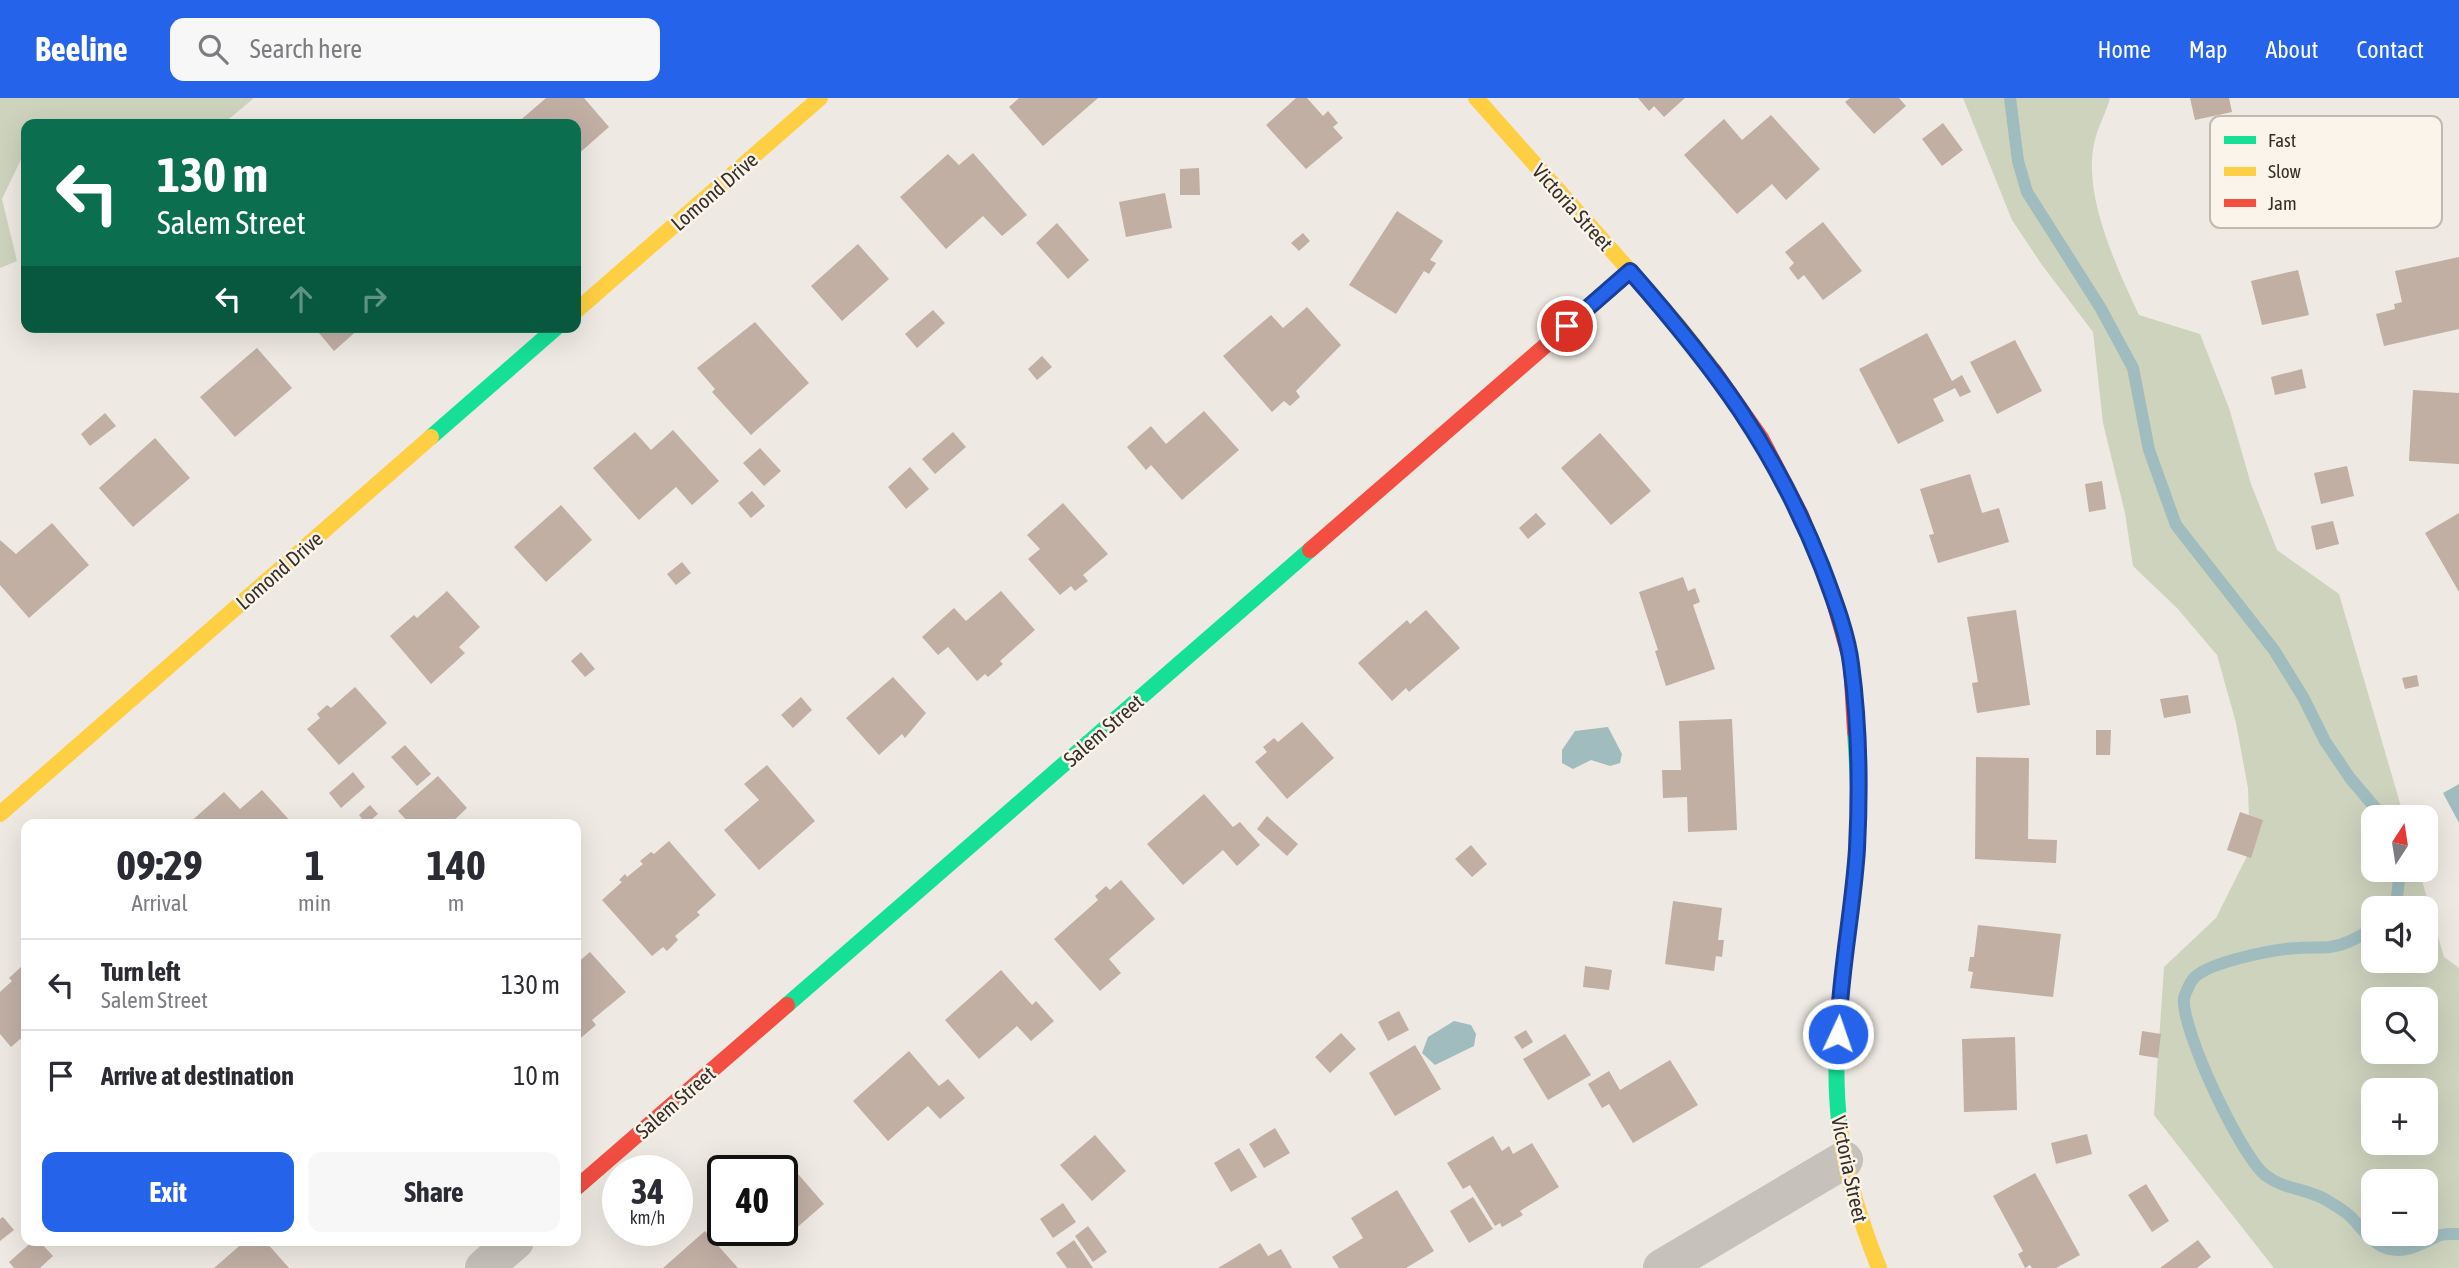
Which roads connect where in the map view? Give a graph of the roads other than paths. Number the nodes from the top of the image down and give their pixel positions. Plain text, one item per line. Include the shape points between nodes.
1 (820, 98) edge
2 (1476, 98) edge
3 (1630, 271) junction
4 (581, 307) edge
5 (550, 333) edge
6 (0, 814) edge
7 (1844, 1160) junction
8 (581, 1184) edge
9 (509, 1246) edge
10 (484, 1268) edge
11 (1662, 1268) edge
12 (1879, 1268) edge

1 - 4 street, Lomond Drive
2 - 3 street, Victoria Street
3 - 7 street, Victoria Street via 1722,381 1760,438 1801,515 1832,595 1851,662 1857,849 1839,1012 1836,1099
3 - 8 street, Salem Street
5 - 6 street, Lomond Drive
7 - 11 street
7 - 12 street, Victoria Street
9 - 10 street

